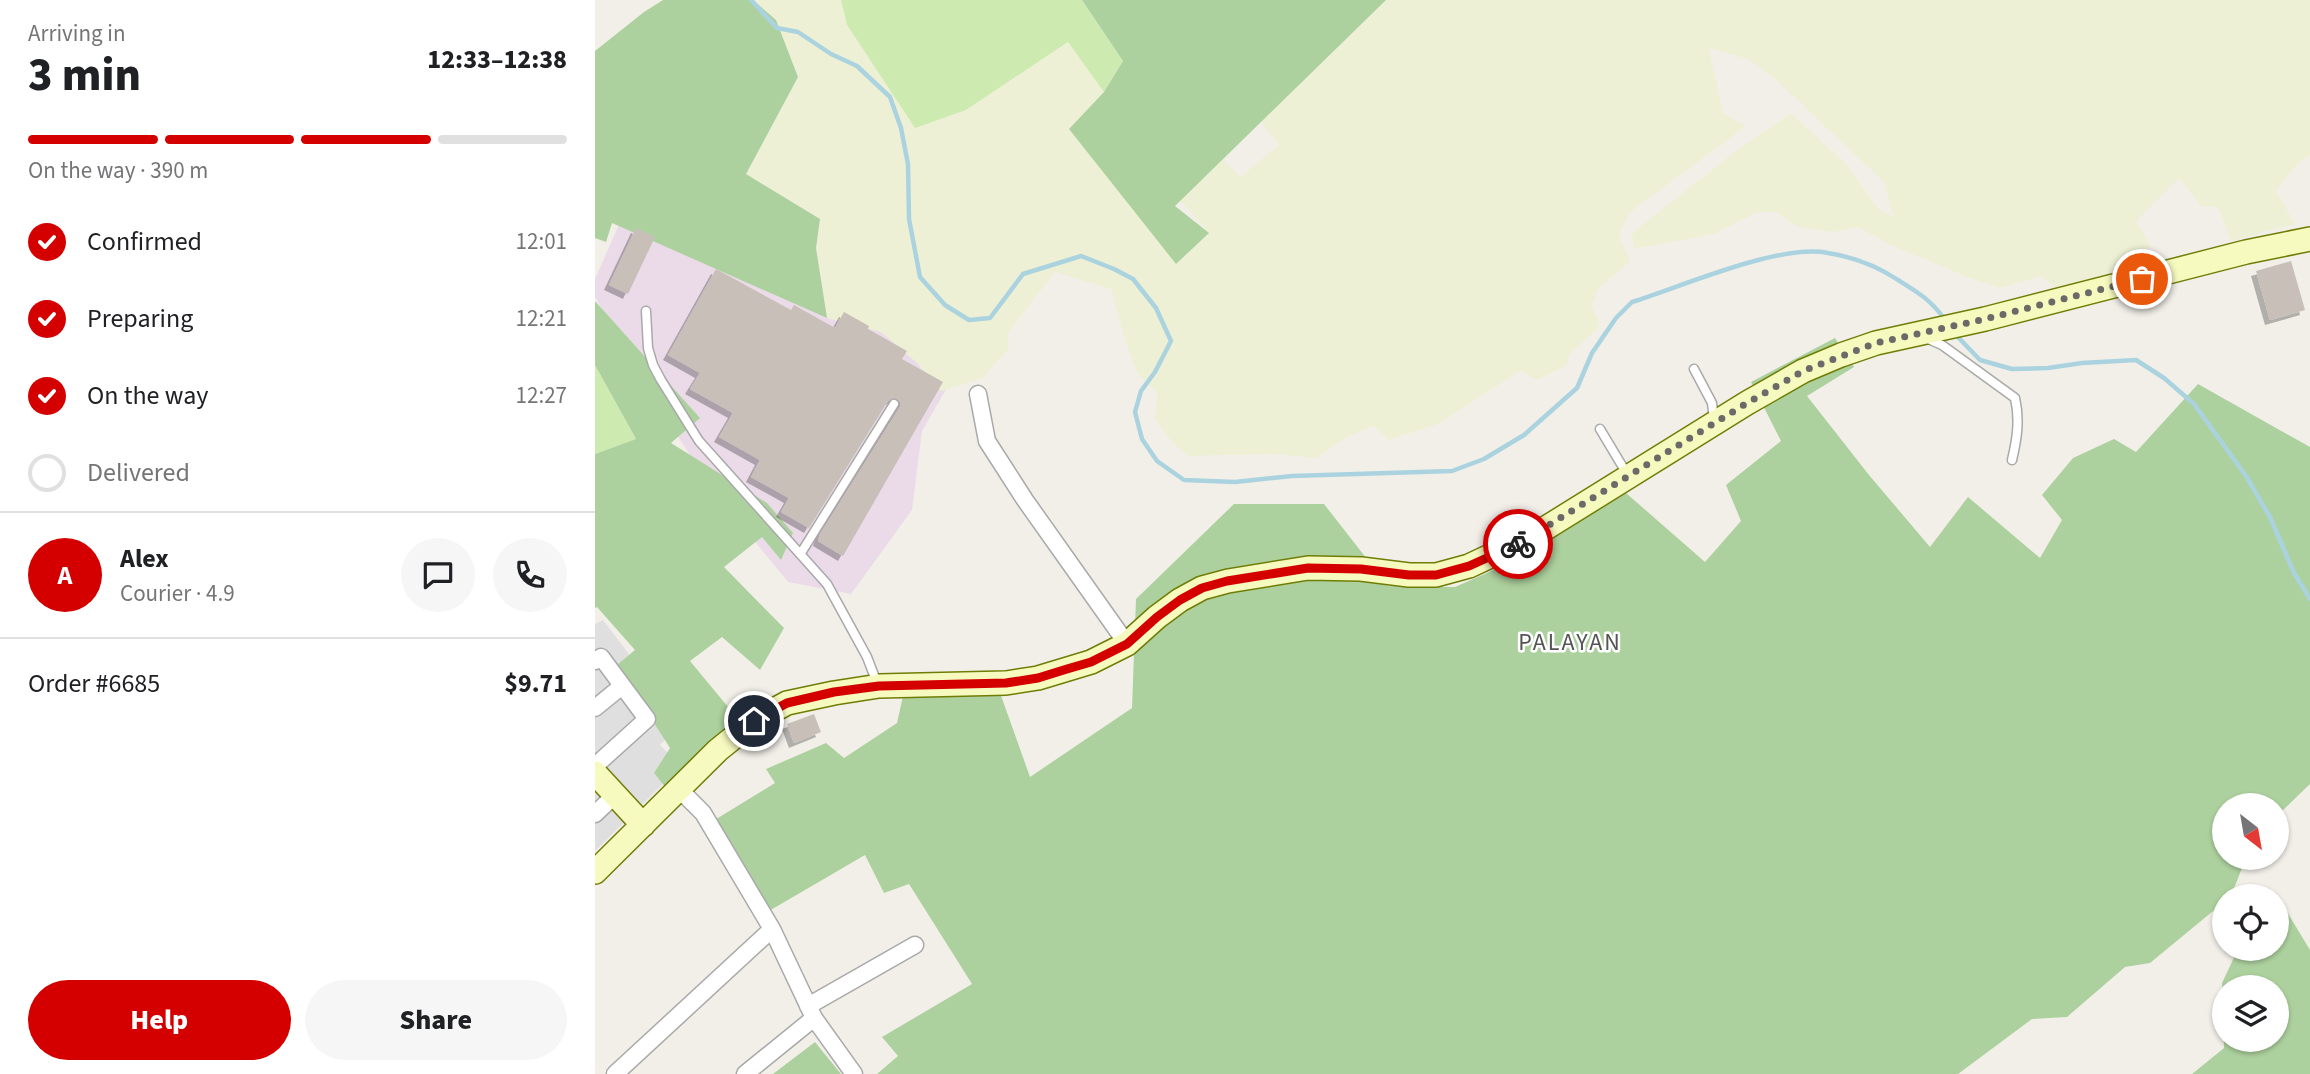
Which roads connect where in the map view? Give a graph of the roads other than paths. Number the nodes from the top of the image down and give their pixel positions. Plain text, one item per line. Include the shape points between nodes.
1 (2310, 239) edge
2 (646, 312) dead end
3 (1925, 333) junction
4 (1694, 369) dead end
5 (978, 394) dead end
6 (894, 404) dead end
7 (1714, 423) junction
8 (1600, 429) dead end
9 (2012, 460) dead end
10 (1629, 476) junction
11 (801, 554) junction
12 (1127, 644) junction
13 (595, 661) edge
14 (622, 686) junction
15 (879, 686) junction
16 (595, 708) edge
17 (595, 766) edge
18 (595, 773) edge
19 (678, 789) junction
20 (615, 795) junction
21 (595, 814) edge
22 (643, 825) junction
23 (595, 872) edge
24 (772, 929) junction
25 (915, 945) dead end
26 (811, 1012) junction
27 (615, 1074) edge
28 (745, 1074) edge
29 (854, 1074) edge

1 - 3 main road
2 - 11 lane via 653,365 699,441
3 - 7 main road via 1876,343 1803,371
3 - 9 lane via 2015,398 2017,436
4 - 7 lane via 1713,403
5 - 12 street via 986,441
6 - 11 lane
7 - 10 main road
8 - 10 lane
10 - 12 main road via 1533,536 1469,566 1436,575 1308,568 1227,581 1180,600
11 - 15 lane via 827,583
12 - 15 main road via 1091,662 1038,678
13 - 14 street via 601,657
14 - 16 street
14 - 17 street via 647,719
15 - 19 main road via 787,703 754,721
18 - 20 main road
19 - 22 main road
19 - 24 street via 703,814
20 - 21 street
20 - 22 main road
22 - 23 main road
24 - 26 street
24 - 27 street
25 - 26 street
26 - 28 street
26 - 29 street

